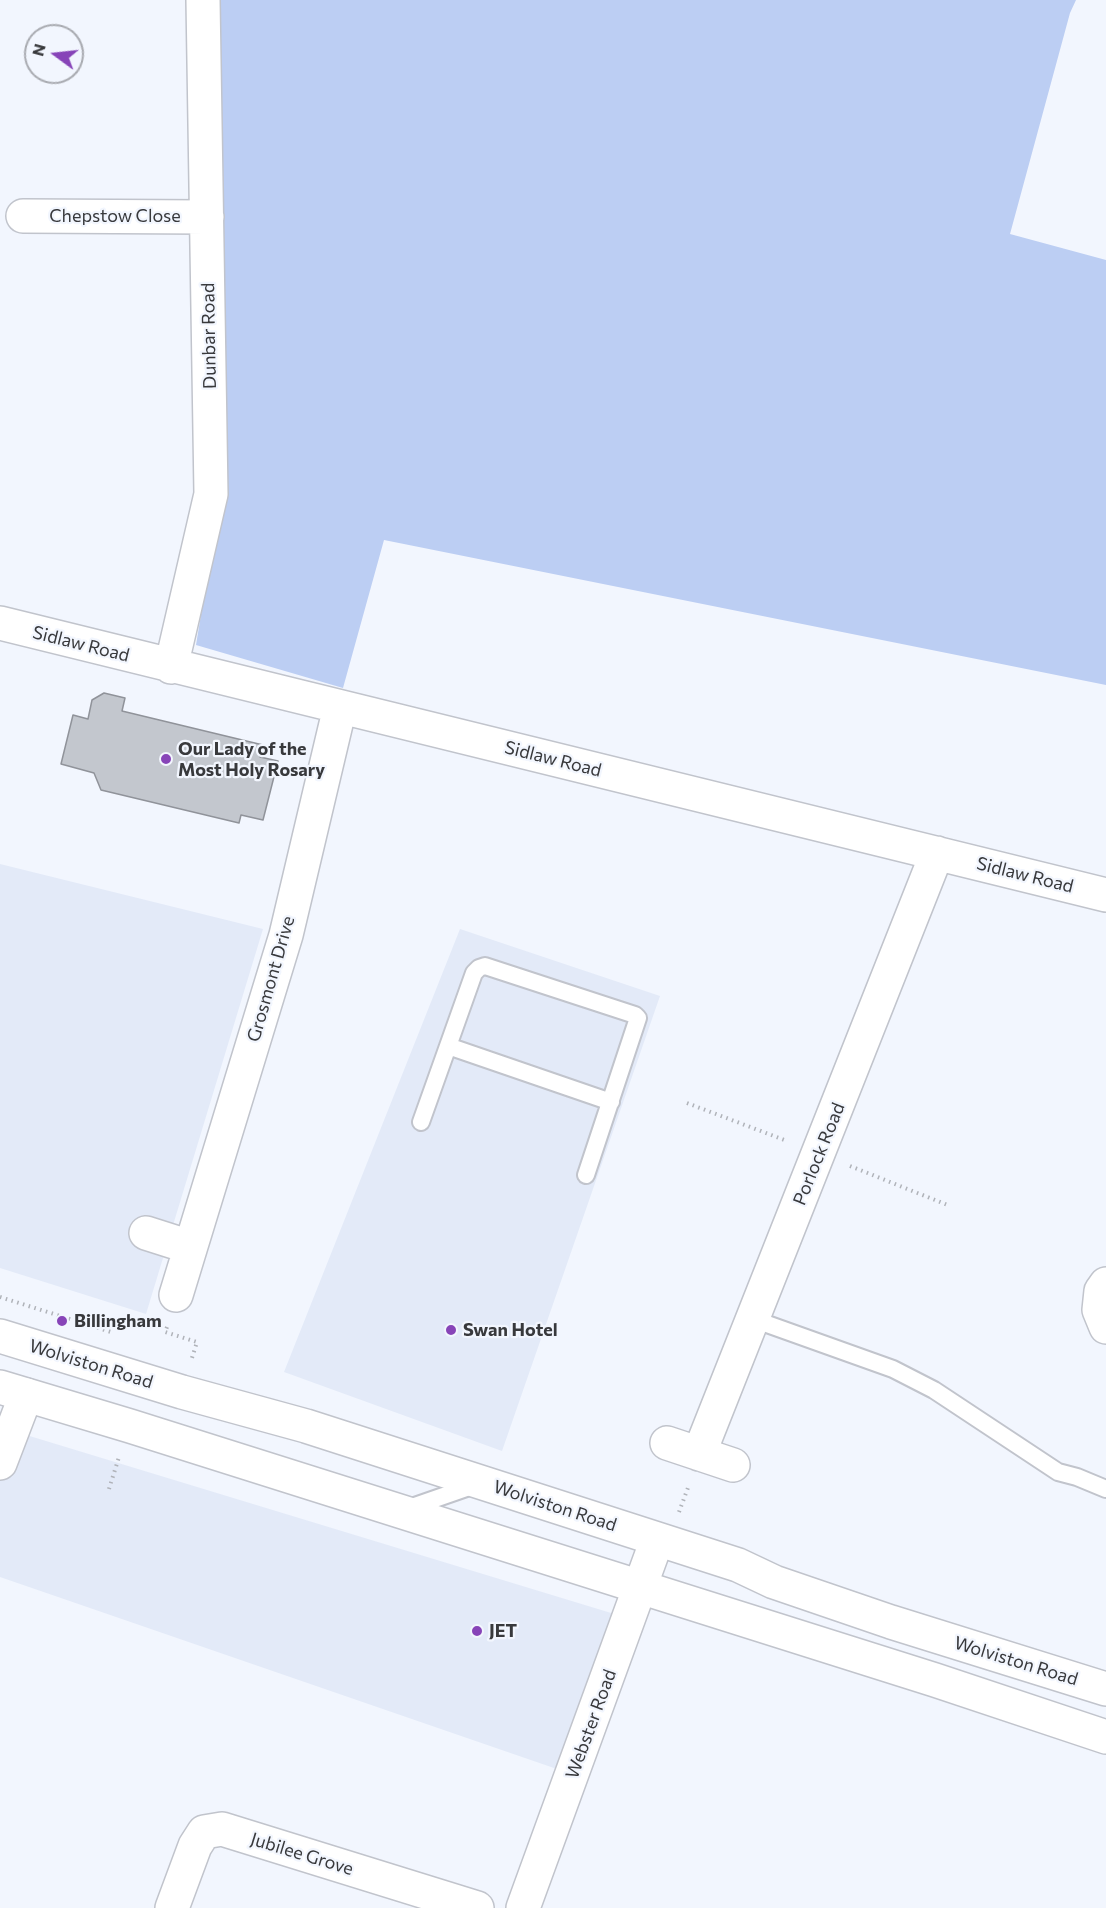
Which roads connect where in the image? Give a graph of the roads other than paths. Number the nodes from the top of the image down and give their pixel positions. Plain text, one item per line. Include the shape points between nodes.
1 (203, 0) edge
2 (23, 216) dead end
3 (207, 217) junction
4 (0, 623) edge
5 (171, 666) junction
6 (340, 707) junction
7 (937, 853) junction
8 (1106, 895) edge
9 (448, 1046) junction
10 (611, 1102) junction
11 (421, 1122) dead end
12 (586, 1175) dead end
13 (146, 1233) dead end
14 (190, 1247) junction
15 (1106, 1284) edge
16 (176, 1295) dead end
17 (753, 1319) junction
18 (1106, 1327) edge
19 (0, 1336) edge
20 (43, 1349) junction
21 (13, 1391) edge
22 (667, 1443) dead end
23 (699, 1454) junction
24 (0, 1463) edge
25 (733, 1466) dead end
26 (482, 1482) junction
27 (1106, 1489) edge
28 (399, 1511) junction
29 (662, 1542) junction
30 (641, 1588) junction
31 (1106, 1689) edge
32 (1106, 1737) edge
33 (172, 1908) edge
34 (477, 1908) edge
35 (523, 1908) edge

1 - 3 street, Dunbar Road
2 - 3 street, Chepstow Close
3 - 5 street, Dunbar Road via 211,494
4 - 5 street, Sidlaw Road
5 - 6 street, Sidlaw Road
6 - 7 street, Sidlaw Road
6 - 14 street, Grosmont Drive via 286,935
7 - 8 street, Sidlaw Road
7 - 17 street, Porlock Road
9 - 10 lane
9 - 10 lane via 474,973 485,966 635,1015 638,1021
9 - 11 lane
10 - 12 lane
13 - 14 street
14 - 16 street, Grosmont Drive
15 - 18 street via 1101,1291 1099,1310
17 - 23 street, Porlock Road
17 - 27 lane via 893,1369 934,1390 1058,1472
19 - 20 street, Wolviston Road
20 - 21 street
20 - 26 street, Wolviston Road
21 - 24 street
21 - 28 street
22 - 23 street
23 - 25 street
26 - 28 lane
26 - 29 street, Wolviston Road
28 - 30 street
29 - 30 street, Webster Road
29 - 31 street, Wolviston Road via 738,1565 774,1582 891,1622
30 - 32 street
30 - 35 street, Webster Road
33 - 34 street, Jubilee Grove via 195,1846 204,1833 222,1829

